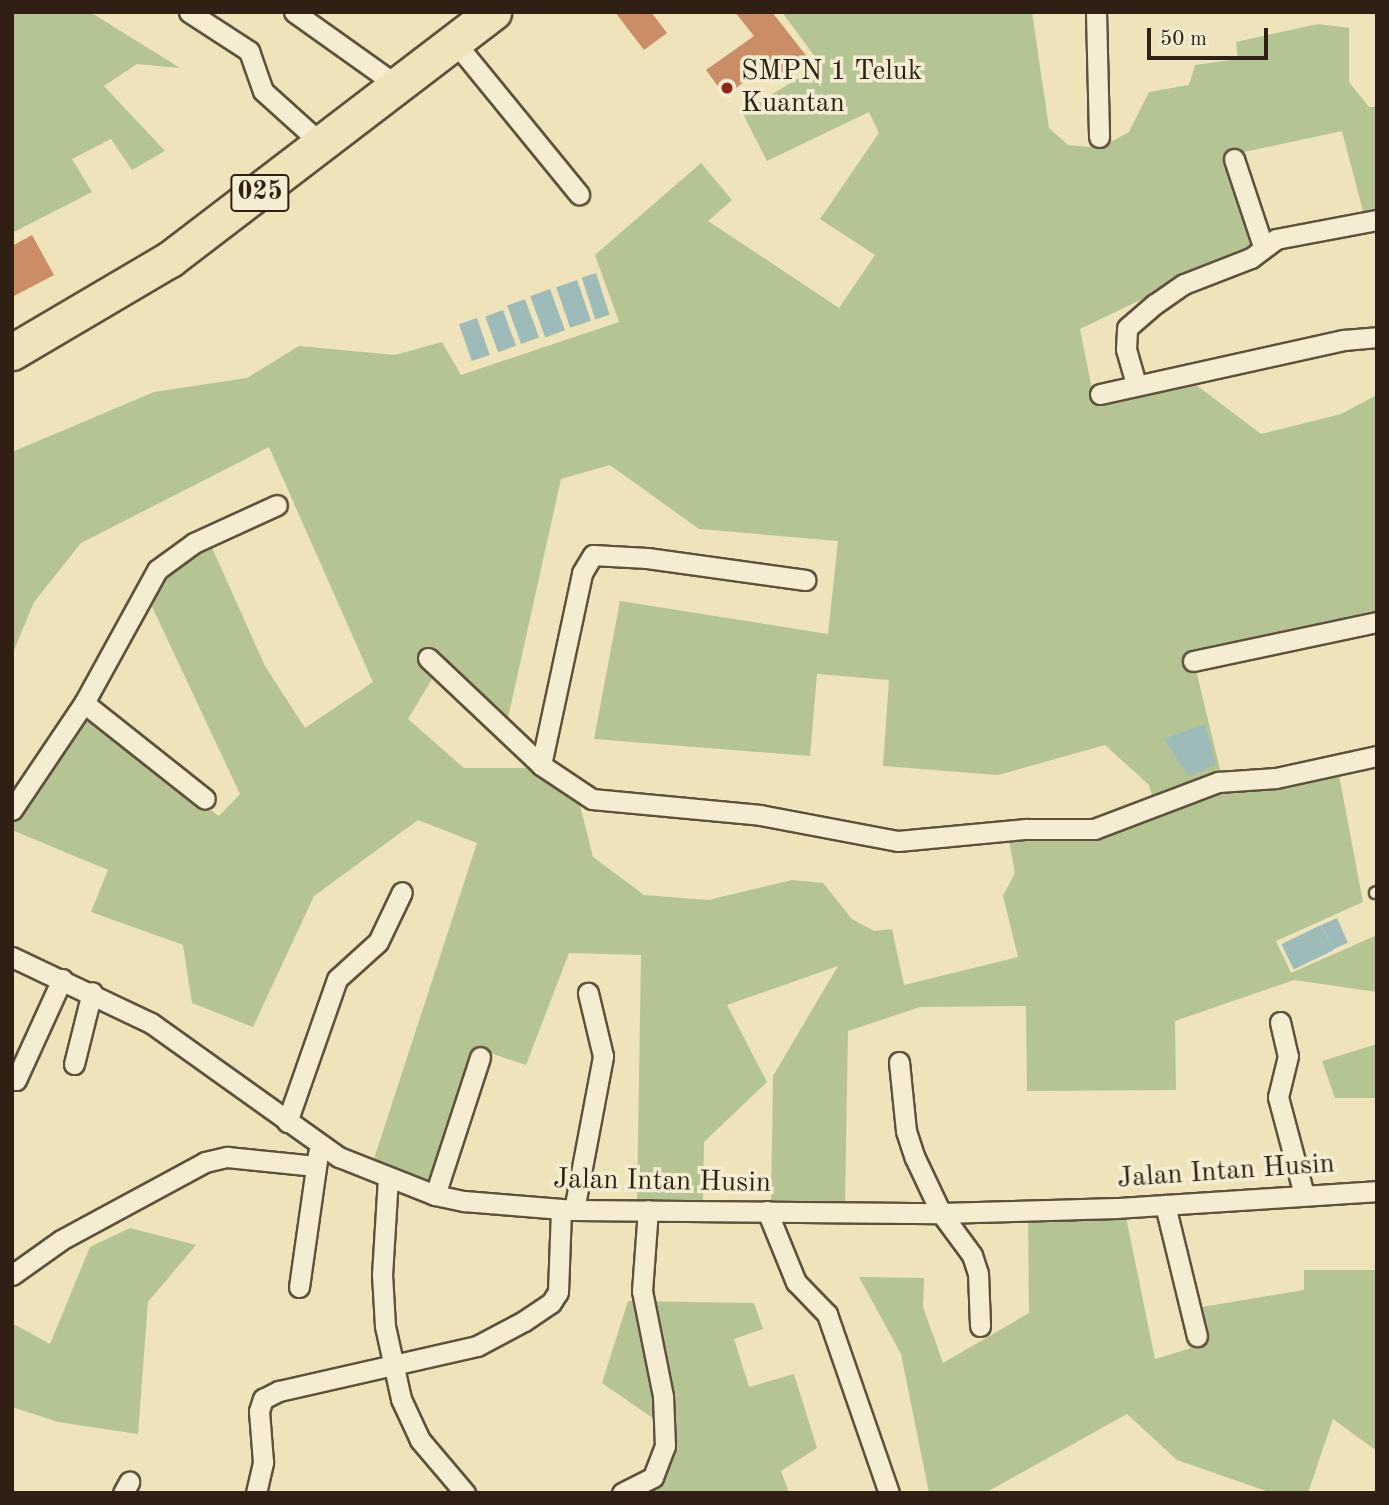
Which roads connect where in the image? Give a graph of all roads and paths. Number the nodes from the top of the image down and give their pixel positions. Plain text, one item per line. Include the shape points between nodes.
1 (188, 12) edge
2 (295, 12) edge
3 (493, 12) edge
4 (1096, 12) edge
5 (454, 41) junction
6 (398, 86) junction
7 (1099, 137) dead end
8 (323, 145) junction
9 (1234, 159) dead end
10 (579, 194) dead end
11 (1377, 219) edge
12 (1263, 246) junction
13 (1377, 337) edge
14 (12, 352) edge
15 (1136, 384) junction
16 (1100, 394) dead end
17 (277, 505) dead end
18 (805, 580) dead end
19 (1377, 622) edge
20 (428, 658) dead end
21 (1193, 661) dead end
22 (83, 703) junction
23 (1377, 756) edge
24 (541, 765) junction
25 (205, 799) dead end
26 (12, 810) edge
27 (402, 892) dead end
28 (12, 957) edge
29 (62, 979) junction
30 (92, 992) junction
31 (588, 993) dead end
32 (1280, 1022) dead end
33 (480, 1057) dead end
34 (899, 1062) dead end
35 (74, 1064) dead end
36 (16, 1080) dead end
37 (287, 1122) junction
38 (319, 1146) junction
39 (316, 1166) junction
40 (388, 1177) junction
41 (1377, 1191) edge
42 (435, 1195) junction
43 (1304, 1195) junction
44 (1166, 1205) junction
45 (567, 1209) junction
46 (648, 1210) junction
47 (768, 1211) junction
48 (941, 1213) junction
49 (12, 1275) edge
50 (299, 1287) dead end
51 (980, 1326) dead end
52 (1197, 1336) dead end
53 (395, 1366) junction
54 (649, 1489) edge
55 (256, 1493) edge
56 (465, 1493) edge
57 (622, 1493) edge
58 (889, 1493) edge

1 - 8 street via 249,51 263,91
2 - 6 street
3 - 5 highway, 025
4 - 7 street
5 - 6 highway, 025
5 - 10 street
6 - 8 highway, 025
8 - 14 highway, 025 via 170,259
9 - 12 street
11 - 12 street via 1276,239
12 - 15 street via 1251,258 1184,284 1130,323 1125,340
13 - 15 street
15 - 16 street
17 - 22 street via 194,543 157,570
18 - 24 street via 619,554 593,555 582,573
19 - 21 street
20 - 24 street
22 - 25 street
22 - 26 street
23 - 24 street via 1276,778 1218,782 1094,829 1027,829 928,841 853,834 760,815 607,804 579,793
27 - 37 street via 378,942 337,979
28 - 29 street, Jalan Intan Husin
29 - 30 street, Jalan Intan Husin
29 - 36 street
30 - 35 street
30 - 37 street, Jalan Intan Husin via 151,1023
31 - 45 street via 603,1056
32 - 43 street via 1289,1056 1279,1097
33 - 42 street
34 - 48 street via 909,1143
37 - 38 street, Jalan Intan Husin
38 - 39 street
38 - 40 street, Jalan Intan Husin
39 - 49 street via 227,1157 205,1162 61,1240
39 - 50 street
40 - 42 street, Jalan Intan Husin
40 - 53 street via 382,1274 385,1326
41 - 43 street, Jalan Intan Husin
42 - 45 street, Jalan Intan Husin
43 - 44 street, Jalan Intan Husin
44 - 48 street, Jalan Intan Husin
44 - 52 street
45 - 46 street, Jalan Intan Husin
45 - 53 street via 559,1285 551,1303 477,1346
46 - 47 street, Jalan Intan Husin
46 - 54 street via 642,1258 644,1310 667,1425 663,1459
47 - 48 street, Jalan Intan Husin
47 - 58 street via 796,1282 827,1314
48 - 51 street via 972,1255 978,1273
53 - 55 street via 279,1391 263,1399 259,1411 263,1462
53 - 56 street via 409,1421
54 - 57 street

